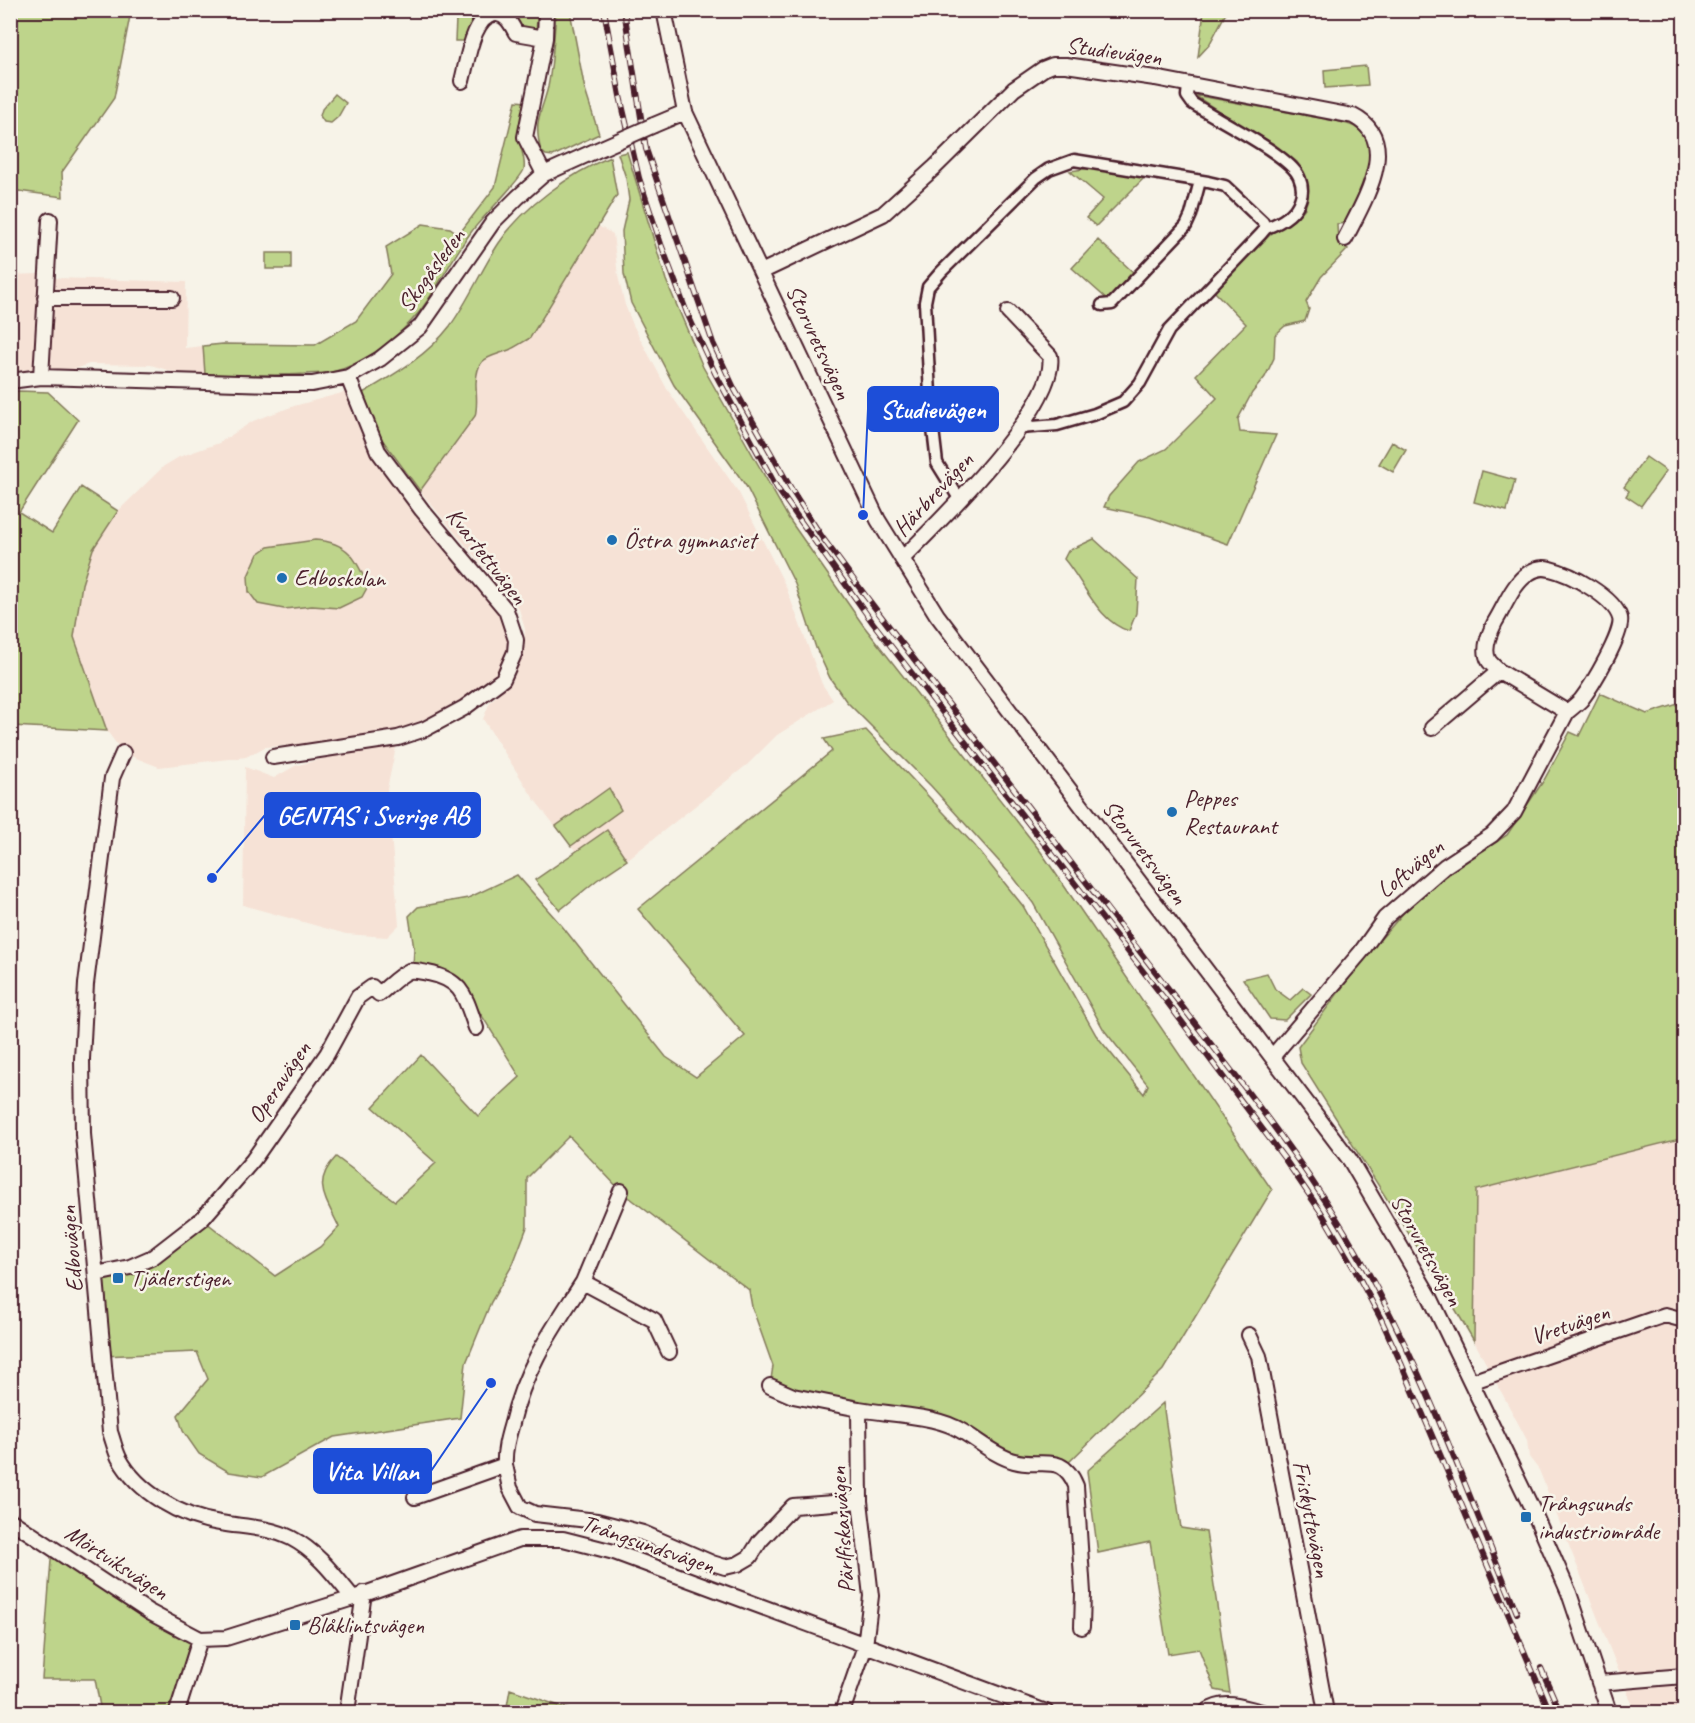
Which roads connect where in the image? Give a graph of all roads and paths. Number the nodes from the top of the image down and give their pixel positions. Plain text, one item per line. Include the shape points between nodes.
1 (546, 10) edge
2 (664, 10) edge
3 (545, 38) junction
4 (462, 81) dead end
5 (1188, 85) junction
6 (685, 112) junction
7 (544, 174) junction
8 (1200, 181) junction
9 (50, 220) dead end
10 (1266, 228) junction
11 (1346, 239) dead end
12 (760, 272) junction
13 (45, 298) junction
14 (172, 298) dead end
15 (1102, 305) dead end
16 (1008, 312) dead end
17 (348, 377) junction
18 (41, 378) junction
19 (10, 381) edge
20 (1020, 428) junction
21 (960, 500) junction
22 (902, 560) junction
23 (1499, 670) junction
24 (1567, 712) junction
25 (1432, 728) dead end
26 (123, 753) dead end
27 (273, 757) dead end
28 (476, 1028) dead end
29 (1272, 1057) junction
30 (621, 1191) dead end
31 (96, 1274) junction
32 (584, 1282) junction
33 (1684, 1320) edge
34 (1249, 1335) dead end
35 (669, 1352) dead end
36 (1471, 1382) junction
37 (770, 1386) dead end
38 (859, 1410) junction
39 (506, 1465) junction
40 (415, 1497) dead end
41 (860, 1501) junction
42 (10, 1520) edge
43 (359, 1596) junction
44 (1082, 1627) dead end
45 (200, 1639) junction
46 (865, 1646) junction
47 (1684, 1677) edge
48 (1599, 1683) junction
49 (177, 1713) edge
50 (347, 1713) edge
51 (842, 1713) edge
52 (1046, 1713) edge
53 (1206, 1713) edge
54 (1262, 1713) edge
55 (1326, 1713) edge
56 (1609, 1713) edge

1 - 3 street
2 - 6 street, Storvretsvägen
3 - 4 street via 516,33 502,15 493,13 482,19 475,32
3 - 7 street via 525,137
5 - 10 street via 1192,103 1264,145 1299,176 1303,194 1298,208
5 - 11 street, Studievägen via 1353,116 1369,127 1378,156 1374,180
5 - 12 street, Studievägen via 1053,65 1014,89 883,214
6 - 7 street, Skogåsleden, bridge
6 - 12 street, Storvretsvägen
7 - 17 street, Skogåsleden via 494,222 420,327 380,359
8 - 10 street via 1225,186
8 - 15 street via 1186,226 1112,304
8 - 21 street via 1074,160 1049,169 928,287 925,332 937,463
9 - 13 street
10 - 20 street via 1169,330 1140,383 1123,402 1057,425
12 - 22 street, Storvretsvägen via 878,520
13 - 14 street
13 - 18 street
16 - 20 street, Härbrevägen via 1045,348 1052,363 1045,388
17 - 18 street, Skogåsleden via 312,384
17 - 27 street, Kvartettvägen via 378,452 507,610 516,640 515,652 503,679 464,708 425,729 398,738
18 - 19 street, Skogåsleden
20 - 21 street, Härbrevägen
21 - 22 street, Härbrevägen
22 - 29 street, Storvretsvägen via 937,615
23 - 24 street
23 - 24 street, Loftvägen via 1489,661 1486,646 1491,629 1518,581 1529,573 1549,568 1606,598 1615,607 1620,628 1598,674 1580,701
23 - 25 street
24 - 29 street, Loftvägen via 1505,823 1445,866 1385,918
26 - 31 street, Edbovägen via 112,778 86,984 82,1059 83,1134
28 - 31 street, Operavägen via 455,983 437,975 417,970 408,972 380,994 372,987 358,997 327,1054 253,1160 202,1219 153,1257 130,1267
29 - 36 street, Storvretsvägen via 1350,1160 1430,1297
30 - 32 street
31 - 43 street, Edbovägen via 110,1432 127,1470 151,1494 183,1511 218,1523 270,1530 291,1538 314,1553
32 - 35 street via 654,1320
32 - 39 street via 541,1345 518,1397 504,1453
33 - 36 street, Vretvägen via 1665,1315
34 - 55 street, Friskyttevägen via 1258,1356
36 - 48 street, Storvretsvägen via 1569,1593
37 - 38 street via 793,1396
38 - 41 street, Pärlfiskarvägen
38 - 44 street via 941,1422 1014,1462 1064,1467 1076,1486
39 - 40 street
39 - 41 street via 510,1488 520,1508 643,1533 725,1567 750,1557 760,1540 794,1506
41 - 46 street, Pärlfiskarvägen via 871,1596
42 - 45 street, Mörtviksvägen via 149,1612
43 - 45 street, Trångsundsvägen via 226,1638
43 - 46 street, Trångsundsvägen via 520,1539 563,1539 614,1552
43 - 50 street
45 - 49 street
46 - 51 street, Pärlfiskarvägen
46 - 52 street, Trångsundsvägen
47 - 48 street
48 - 56 street, Storvretsvägen
53 - 54 street via 1217,1705 1234,1705

